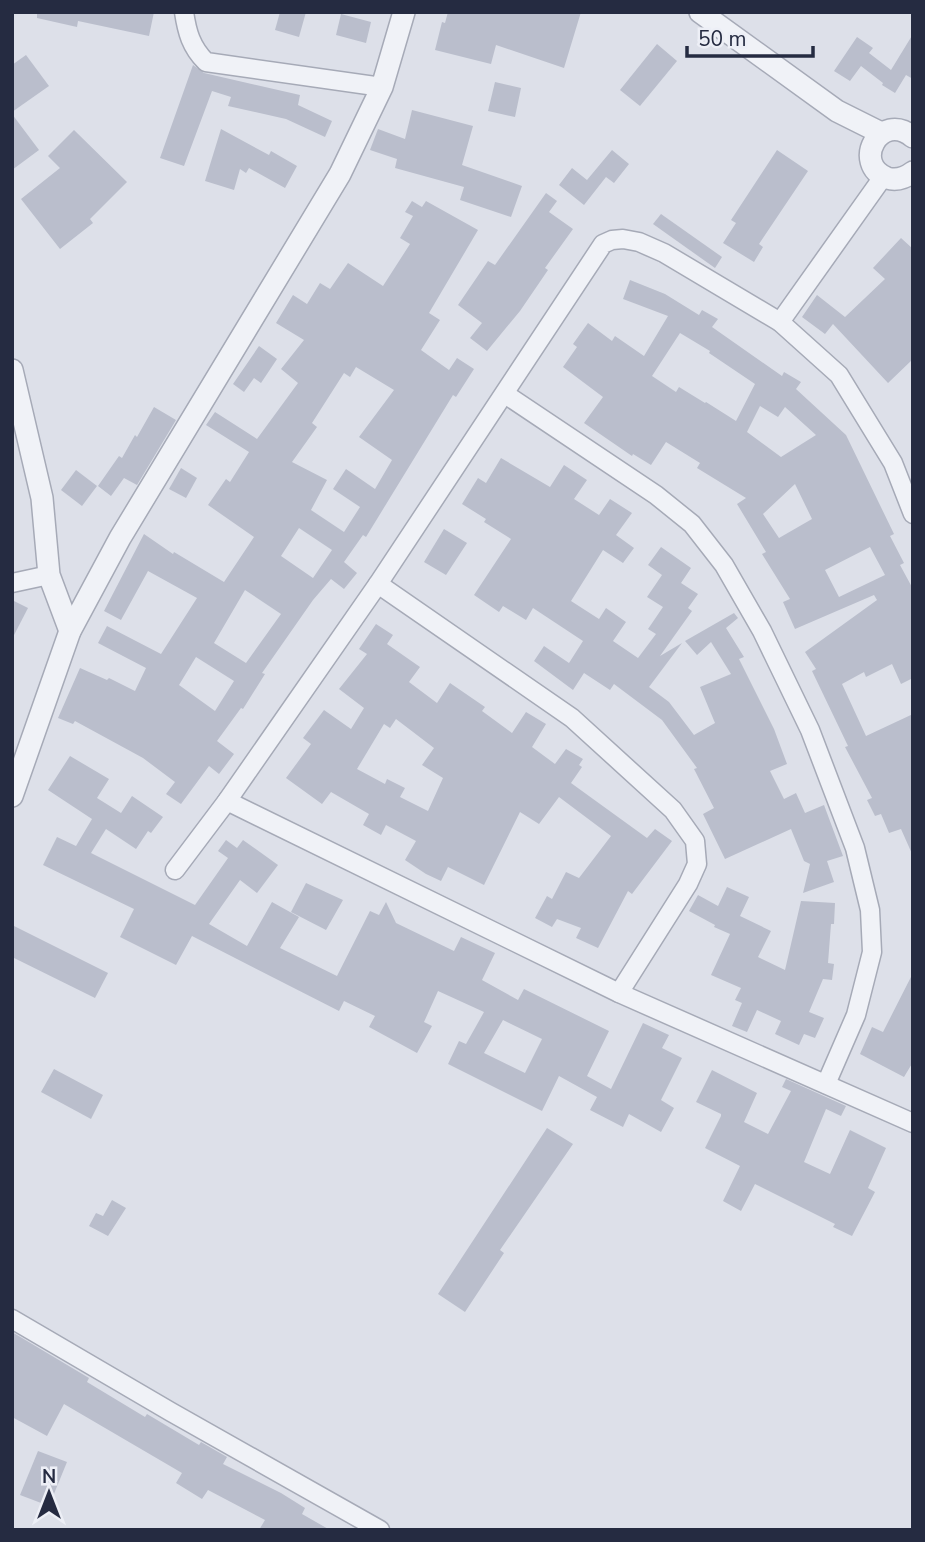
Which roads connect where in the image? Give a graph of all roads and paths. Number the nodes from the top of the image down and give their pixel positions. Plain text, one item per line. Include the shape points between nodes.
1 (184, 12) edge
2 (404, 12) edge
3 (700, 12) edge
4 (382, 87) junction
5 (837, 111) junction
6 (902, 131) edge
7 (870, 155) junction
8 (912, 174) edge
9 (883, 177) junction
10 (780, 322) junction
11 (12, 370) edge
12 (505, 394) junction
13 (913, 514) edge
14 (50, 575) junction
15 (12, 583) edge
16 (378, 584) junction
17 (70, 631) junction
18 (12, 796) edge
19 (227, 801) junction
20 (175, 870) dead end
21 (619, 993) junction
22 (826, 1084) junction
23 (913, 1123) edge
24 (12, 1319) edge
25 (380, 1530) edge

1 - 4 street via 188,34 206,62
2 - 4 street
3 - 5 street
4 - 17 street via 340,174 120,538
5 - 6 street
5 - 7 street
6 - 7 street via 875,139
7 - 9 street
8 - 9 street via 902,179
9 - 10 street
10 - 12 street via 664,253 639,242 612,240 603,244
10 - 13 street via 839,375 892,463
11 - 14 street via 42,498
12 - 16 street
12 - 22 street via 692,524 724,565 756,620 810,730 855,848 870,910 873,952 856,1015
14 - 15 street
14 - 17 street
16 - 19 street
16 - 21 street via 572,718 673,810 695,841 697,864 688,884
17 - 18 street
19 - 20 street
19 - 21 street
21 - 22 street
22 - 23 street
24 - 25 street

